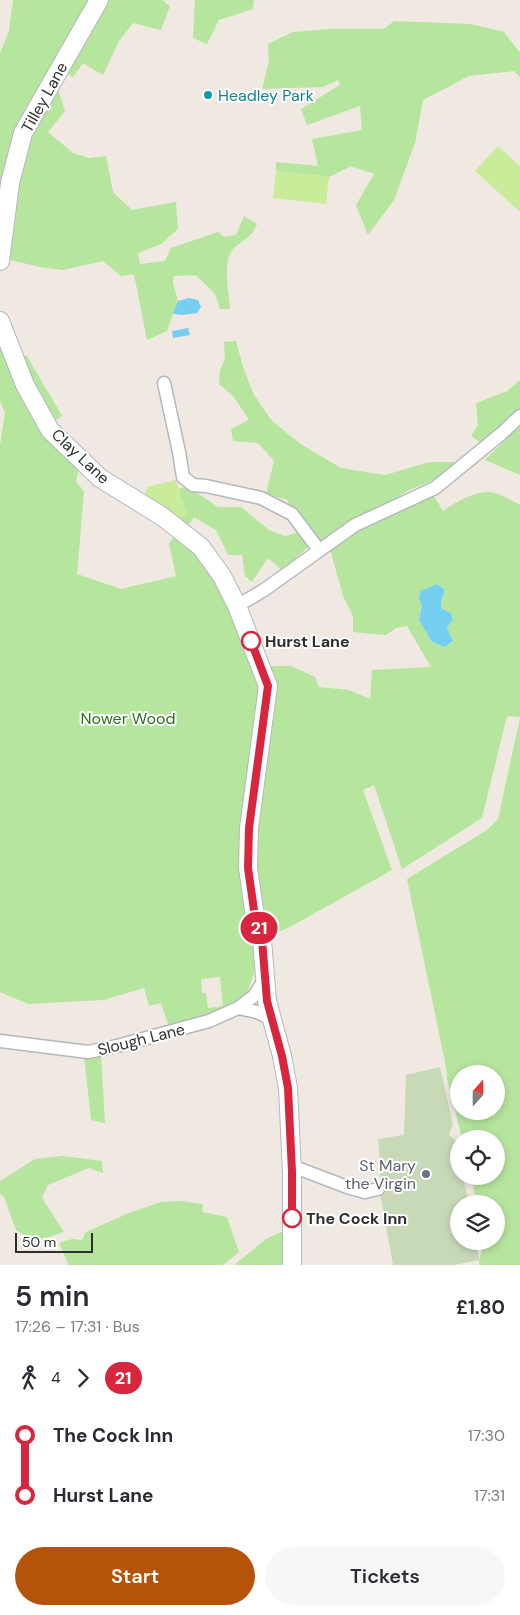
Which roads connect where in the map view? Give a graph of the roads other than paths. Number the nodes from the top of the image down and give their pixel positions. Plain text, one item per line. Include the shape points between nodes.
1 (100, 0) edge
2 (0, 261) edge
3 (0, 321) edge
4 (164, 383) dead end
5 (520, 416) edge
6 (319, 550) junction
7 (237, 606) junction
8 (265, 979) junction
9 (238, 1008) junction
10 (272, 1019) junction
11 (0, 1041) edge
12 (292, 1166) junction
13 (378, 1189) dead end
14 (292, 1265) edge

1 - 2 street, Tilley Lane via 23,133 10,182
3 - 7 street, Clay Lane via 26,385 50,430 100,478 163,517 201,547 222,576
4 - 6 street via 183,476 193,485 261,498 292,514
5 - 6 street via 435,488 355,525
6 - 7 street
7 - 8 street, Clay Lane via 268,686 249,828 248,868 262,940
8 - 9 street, Slough Lane via 254,996
8 - 10 street, Clay Lane
9 - 10 street
9 - 11 street, Slough Lane via 166,1034 88,1052
10 - 12 street, Clay Lane via 288,1088
12 - 13 street via 365,1192
12 - 14 street, Clay Lane

